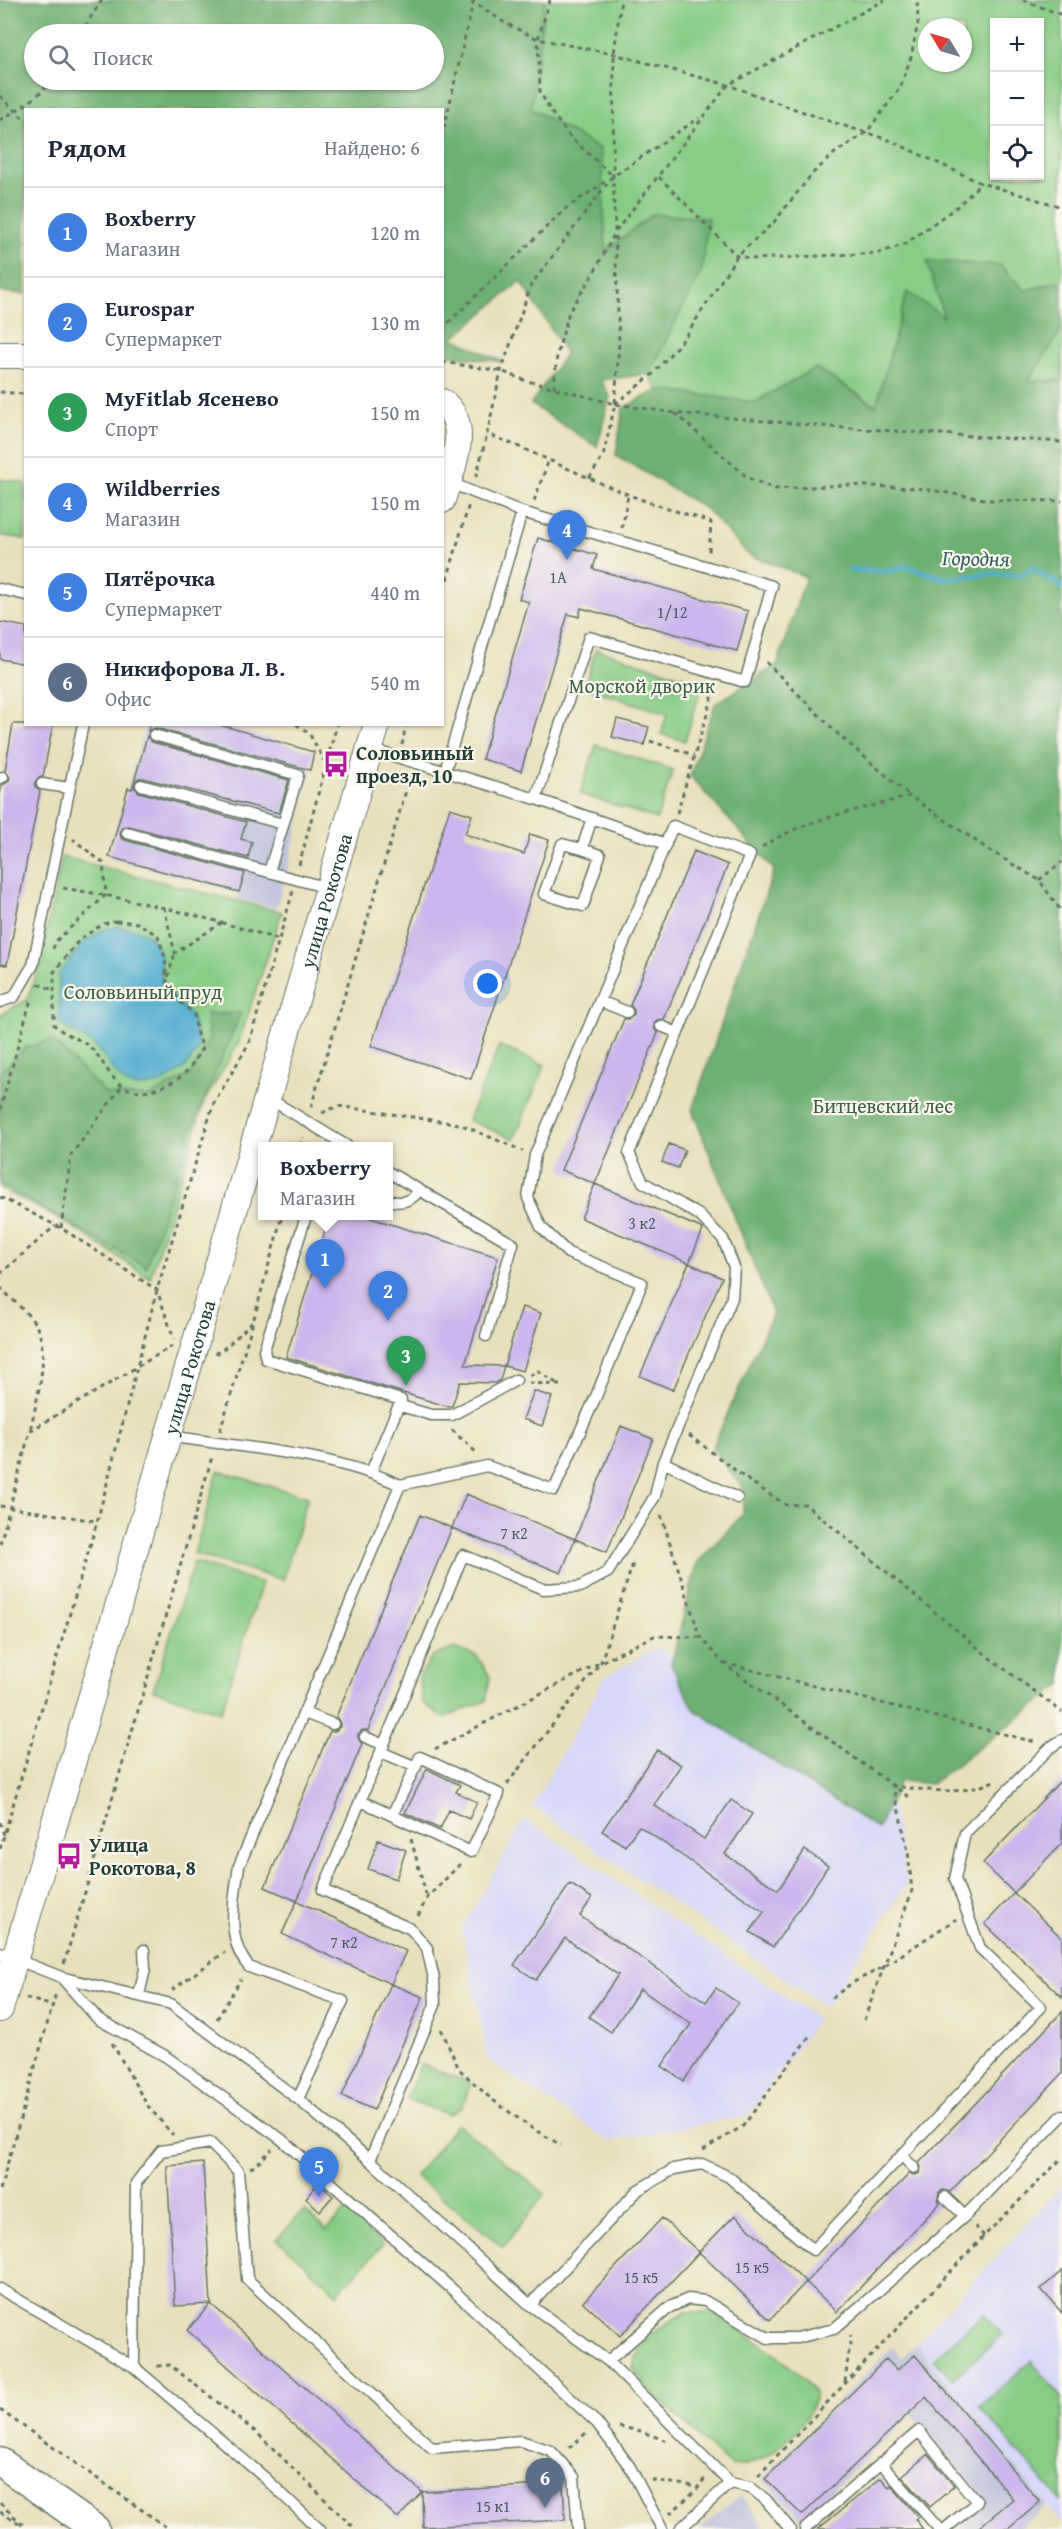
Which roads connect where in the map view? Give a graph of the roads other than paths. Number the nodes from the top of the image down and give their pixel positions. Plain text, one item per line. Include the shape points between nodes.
1 (444, 403) edge
2 (445, 491) edge
3 (525, 513) junction
4 (0, 589) edge
5 (24, 595) edge
6 (82, 726) edge
7 (154, 735) dead end
8 (373, 736) edge
9 (445, 771) junction
10 (42, 784) dead end
11 (141, 785) dead end
12 (69, 789) junction
13 (536, 799) junction
14 (592, 818) junction
15 (283, 824) junction
16 (127, 834) dead end
17 (666, 844) junction
18 (582, 849) junction
19 (269, 872) junction
20 (329, 888) junction
21 (600, 1000) junction
22 (0, 1002) edge
23 (627, 1012) dead end
24 (661, 1026) dead end
25 (678, 1033) junction
26 (268, 1098) junction
27 (341, 1142) edge
28 (393, 1175) edge
29 (418, 1192) junction
30 (393, 1201) edge
31 (304, 1220) edge
32 (486, 1336) dead end
33 (518, 1381) road end
34 (400, 1406) junction
35 (169, 1436) junction
36 (663, 1462) junction
37 (371, 1472) junction
38 (400, 1485) junction
39 (737, 1498) dead end
40 (304, 1713) junction
41 (333, 1724) dead end
42 (365, 1737) dead end
43 (1062, 1740) edge
44 (383, 1749) junction
45 (418, 1762) junction
46 (361, 1801) junction
47 (392, 1815) junction
48 (144, 1950) dead end
49 (7, 1956) edge
50 (61, 1977) junction
51 (139, 1995) junction
52 (0, 2009) edge
53 (298, 2099) junction
54 (1062, 2116) edge
55 (902, 2156) junction
56 (370, 2160) junction
57 (914, 2168) dead end
58 (945, 2198) dead end
59 (965, 2216) junction
60 (0, 2289) edge
61 (530, 2305) junction
62 (608, 2361) junction
63 (134, 2367) junction
64 (0, 2462) edge
65 (881, 2463) junction
66 (726, 2487) junction
67 (661, 2526) edge
68 (95, 2529) edge
69 (319, 2529) edge
70 (578, 2529) edge
71 (680, 2529) edge
72 (790, 2529) edge
73 (806, 2529) edge
74 (939, 2529) edge
75 (945, 2529) edge

1 - 2 street via 459,427
2 - 3 lane via 472,492
3 - 9 lane
3 - 13 lane via 772,586 745,682 589,637
4 - 5 lane
6 - 12 lane
7 - 15 lane via 298,775
8 - 9 lane via 399,757
8 - 20 street, улица Рокотова
9 - 13 lane
10 - 12 lane
11 - 15 lane
12 - 22 lane via 33,965 14,997
13 - 14 lane
14 - 17 lane
14 - 18 lane
15 - 19 lane
16 - 19 lane
17 - 21 lane
17 - 25 lane via 673,826 750,855
18 - 18 lane via 562,844 544,894 583,906 600,855
19 - 20 lane
20 - 26 street, улица Рокотова
21 - 23 lane
21 - 38 lane via 535,1155 528,1198 541,1227 568,1253 642,1284 597,1394 554,1490 488,1466
24 - 25 lane
25 - 36 lane via 629,1153 642,1182 699,1215 723,1239 734,1267 732,1298
26 - 27 lane
26 - 35 street, улица Рокотова
28 - 29 lane
29 - 30 lane via 400,1203
29 - 32 lane via 513,1244
31 - 34 lane via 264,1350 266,1359 401,1400
33 - 34 lane via 452,1415 431,1415
34 - 37 lane
35 - 37 lane
35 - 49 street, улица Рокотова
36 - 39 lane
36 - 44 lane via 655,1496 608,1572 580,1587 543,1588 463,1555
37 - 38 lane
38 - 40 lane
40 - 41 lane
40 - 53 lane via 239,1866 233,1908 235,1945 249,1967 343,2001
42 - 44 lane
43 - 55 lane via 965,1833 955,1878 980,1948 1041,2007
44 - 45 lane
44 - 46 lane
45 - 47 lane
45 - 47 lane via 499,1794 471,1852
46 - 47 lane
46 - 56 lane via 323,1890 411,1929 427,1948 435,2005
48 - 51 lane via 145,1969
49 - 50 lane
49 - 52 street, улица Рокотова
50 - 51 lane
50 - 67 lane via 98,2019 165,2056 281,2139 453,2290 597,2423 635,2477
51 - 53 lane via 171,2004
53 - 56 lane
54 - 59 lane
55 - 57 lane
55 - 61 lane via 813,2250 729,2178 702,2164 674,2169 638,2190
56 - 61 lane
58 - 59 lane
59 - 62 lane via 834,2329 797,2338 768,2338 705,2301 688,2299 670,2307
60 - 63 lane
61 - 62 lane
62 - 66 lane via 708,2461
63 - 69 lane
63 - 70 lane via 136,2183 161,2151 210,2143 238,2171 246,2279 432,2448 521,2441 550,2451 574,2477
64 - 68 main road
65 - 73 lane
65 - 74 lane
65 - 75 lane via 919,2431 977,2502
66 - 71 lane
66 - 72 lane via 750,2487

